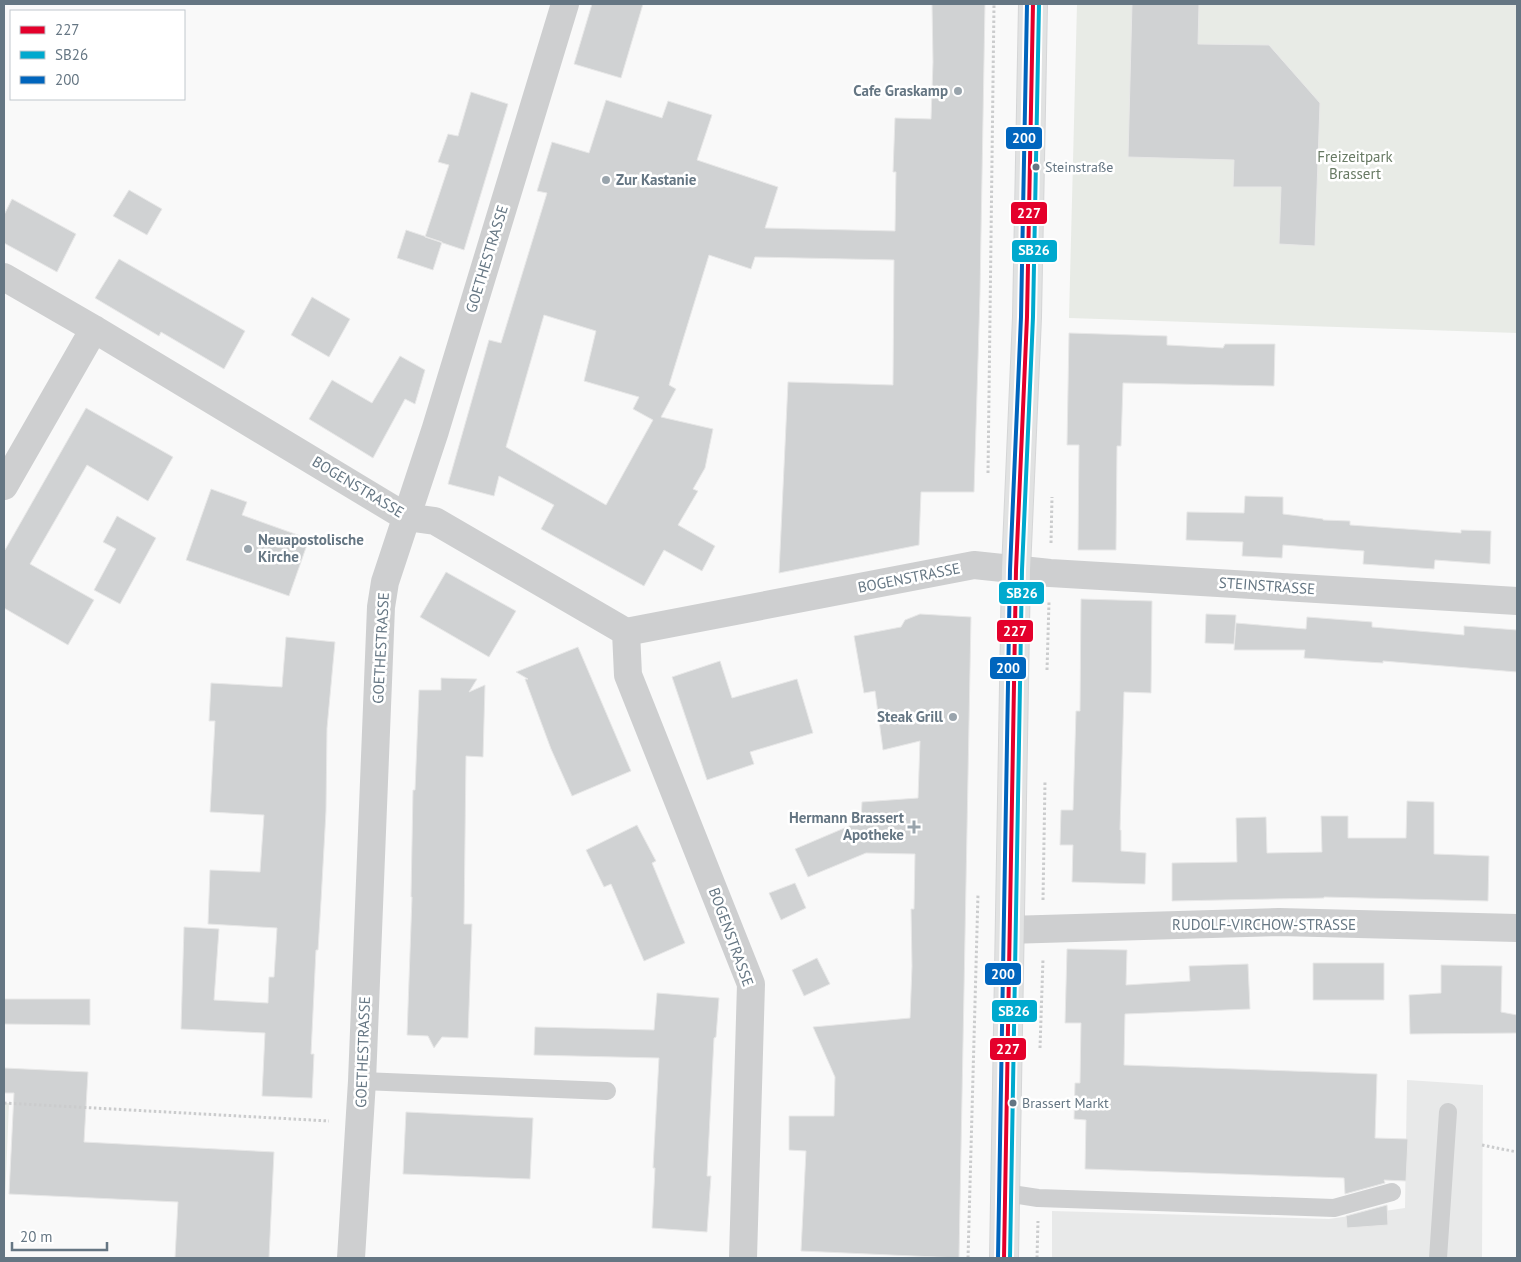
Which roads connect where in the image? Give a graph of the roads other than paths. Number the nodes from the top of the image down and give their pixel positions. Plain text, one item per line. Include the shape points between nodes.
1 (565, 4) edge
2 (1033, 4) edge
3 (4, 277) edge
4 (94, 329) junction
5 (4, 486) edge
6 (406, 517) junction
7 (1016, 570) junction
8 (1517, 601) edge
9 (626, 632) junction
10 (1517, 928) edge
11 (1011, 930) junction
12 (362, 1081) junction
13 (607, 1091) dead end
14 (1448, 1112) dead end
15 (1392, 1192) dead end
16 (1005, 1193) junction
17 (351, 1258) edge
18 (743, 1258) edge
19 (1004, 1258) edge
20 (1438, 1258) edge

1 - 6 street, GOETHESTRASSE
2 - 7 main road
3 - 4 street, BOGENSTRASSE
4 - 5 street
4 - 6 street, BOGENSTRASSE
6 - 9 street, BOGENSTRASSE via 435,521
6 - 12 street, GOETHESTRASSE via 385,582 381,607
7 - 8 street, STEINSTRASSE
7 - 9 street, BOGENSTRASSE via 974,565
7 - 11 main road
9 - 18 street, BOGENSTRASSE via 628,674 751,984
10 - 11 street, RUDOLF-VIRCHOW-STRASSE via 1279,922
11 - 16 main road
12 - 13 lane
12 - 17 street, GOETHESTRASSE
14 - 20 lane
15 - 16 lane via 1334,1208 1038,1198
16 - 19 main road

